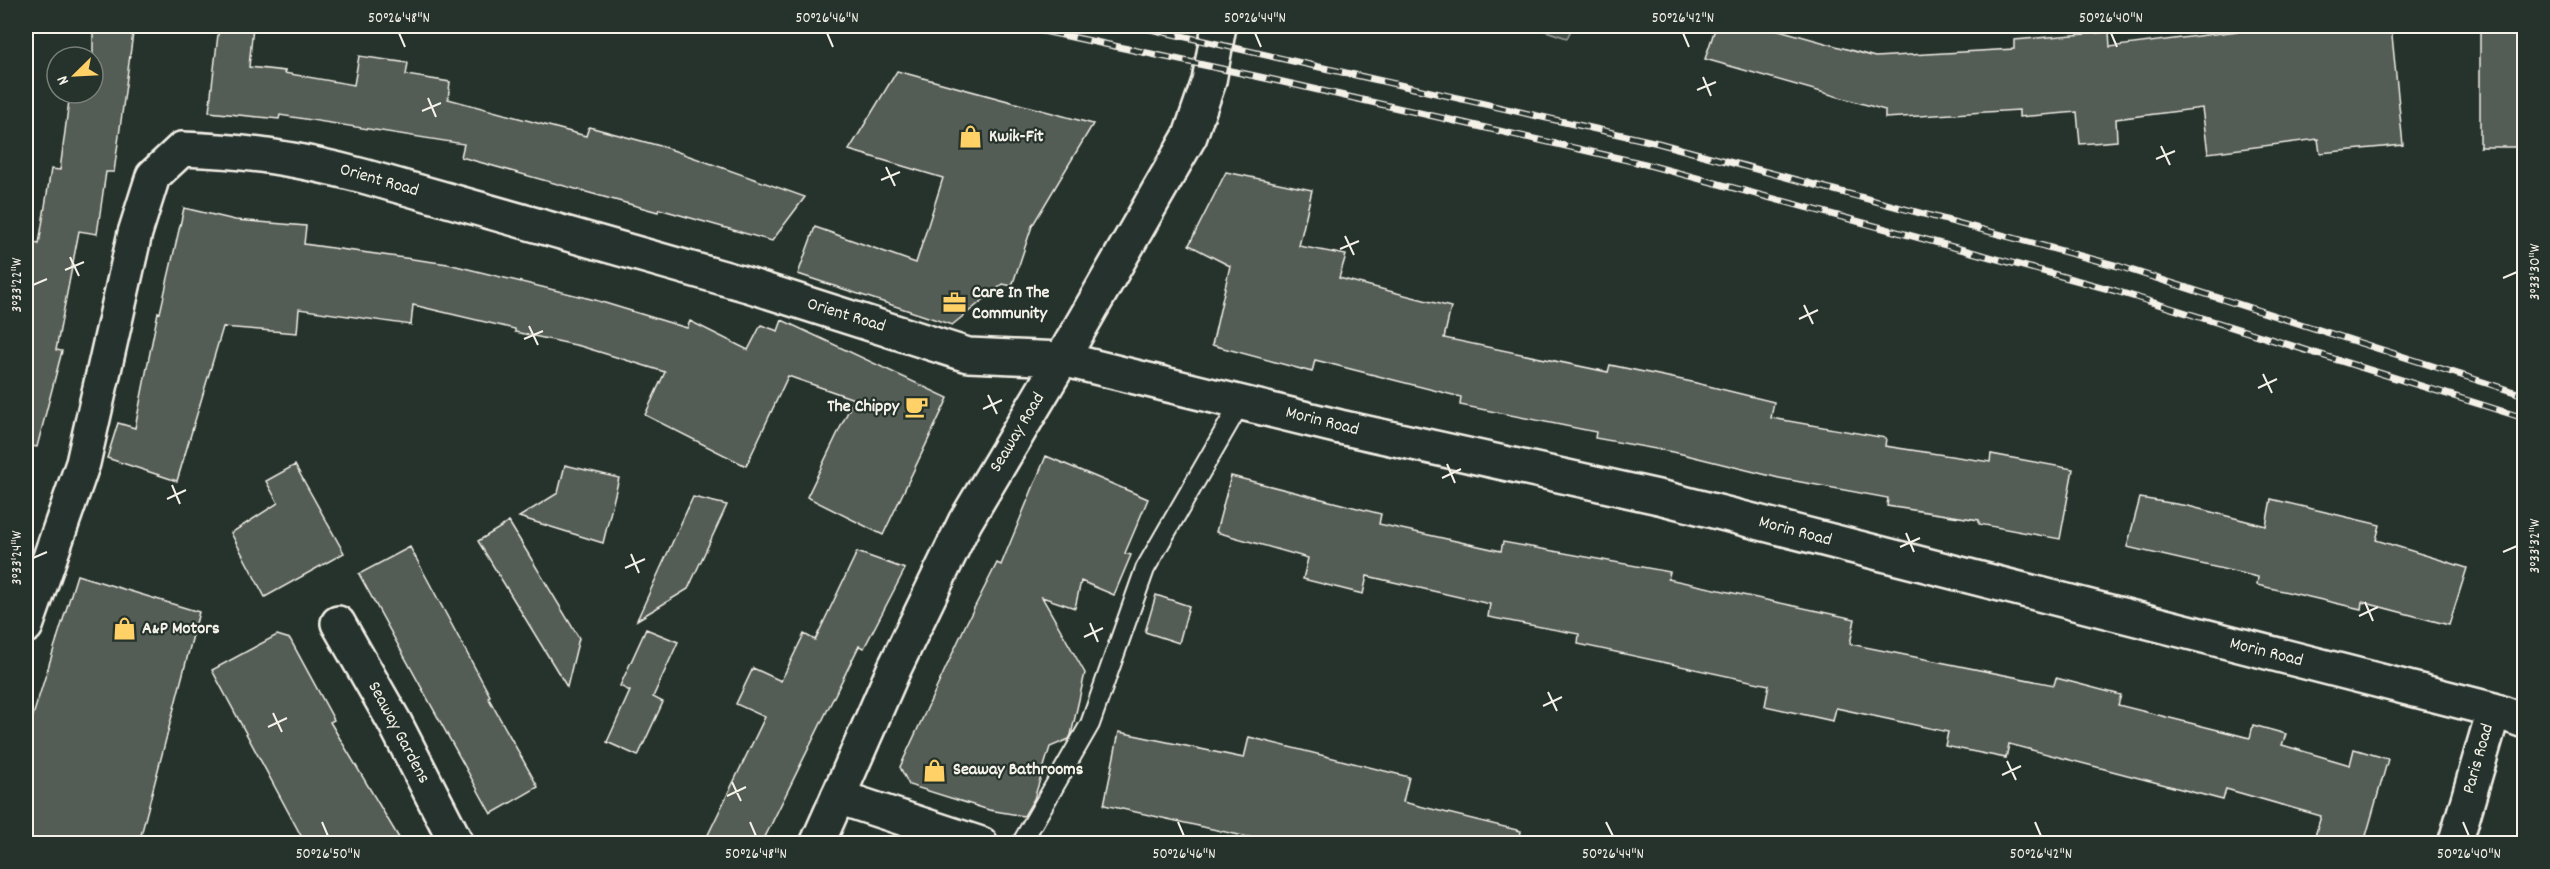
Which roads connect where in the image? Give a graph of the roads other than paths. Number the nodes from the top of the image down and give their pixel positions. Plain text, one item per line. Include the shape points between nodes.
1 (1219, 26) edge
2 (1062, 359) junction
3 (1241, 402) junction
4 (338, 622) dead end
5 (26, 626) edge
6 (2494, 710) junction
7 (2524, 721) edge
8 (838, 797) junction
9 (457, 843) edge
10 (817, 843) edge
11 (981, 843) edge
12 (1021, 843) edge
13 (2455, 843) edge

1 - 2 street, Seaway Road via 1209,81 1190,136
2 - 3 street, Morin Road
2 - 5 street, Orient Road via 968,354 748,285 302,160 232,150 182,149 153,176 135,233 83,463
2 - 8 street, Seaway Road via 965,522
3 - 6 street, Morin Road via 1664,498
3 - 12 lane via 1145,569 1090,724
4 - 9 street, Seaway Gardens
6 - 7 street, Morin Road
6 - 13 street, Paris Road
8 - 10 street, Seaway Road
8 - 11 street

